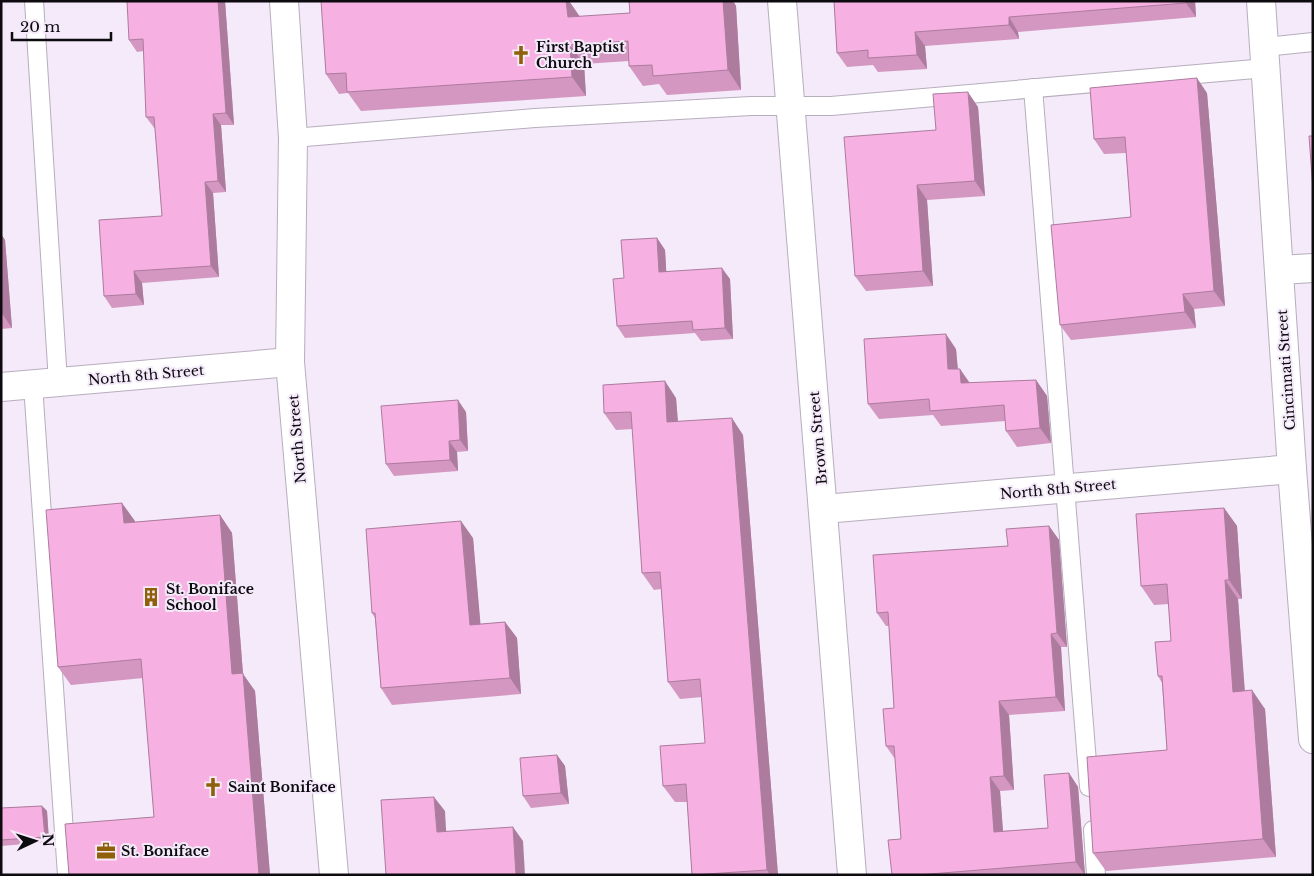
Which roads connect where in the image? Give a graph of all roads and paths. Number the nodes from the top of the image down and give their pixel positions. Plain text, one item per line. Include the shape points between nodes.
1 (34, 1) edge
2 (284, 1) edge
3 (782, 1) edge
4 (1262, 1) edge
5 (1313, 42) edge
6 (1266, 57) junction
7 (1033, 88) junction
8 (791, 107) junction
9 (293, 138) junction
10 (1313, 268) edge
11 (1280, 270) junction
12 (290, 362) junction
13 (46, 383) junction
14 (1, 387) edge
15 (1292, 469) junction
16 (1066, 488) junction
17 (824, 508) junction
18 (1313, 739) edge
19 (67, 875) edge
20 (334, 875) edge
21 (852, 875) edge
22 (1096, 875) edge

1 - 13 lane
2 - 9 street, North Street
3 - 8 street, Brown Street
4 - 6 street, Cincinnati Street
5 - 6 lane
6 - 7 lane
6 - 11 street, Cincinnati Street
7 - 8 lane
7 - 16 lane
8 - 9 lane via 751,106 535,118
8 - 17 street, Brown Street
9 - 12 street, North Street
10 - 11 street
11 - 15 street, Cincinnati Street
12 - 13 street, North 8th Street
12 - 20 street, North Street
13 - 14 street, North 8th Street
13 - 19 lane
15 - 16 street, North 8th Street
15 - 18 street, Cincinnati Street
16 - 17 street, North 8th Street
16 - 22 lane
17 - 21 street, Brown Street

